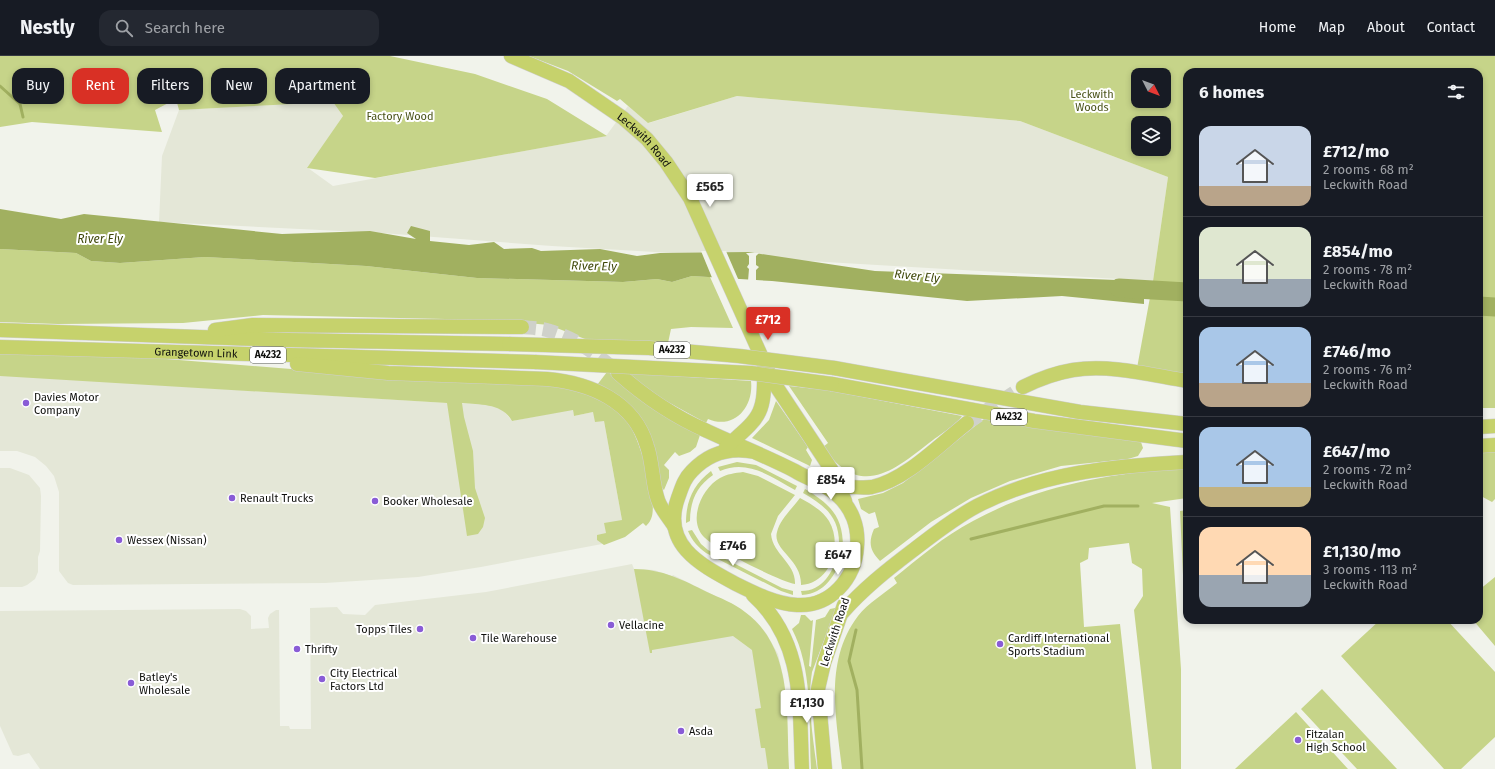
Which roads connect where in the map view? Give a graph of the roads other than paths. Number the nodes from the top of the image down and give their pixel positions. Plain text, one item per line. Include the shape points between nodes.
1 (510, 56) edge
2 (522, 327) tunnel mouth
3 (0, 330) edge
4 (183, 335) junction
5 (0, 347) edge
6 (249, 355) junction
7 (764, 362) junction
8 (618, 373) tunnel mouth
9 (1183, 380) edge
10 (1023, 387) tunnel mouth
11 (967, 423) tunnel mouth
12 (1183, 424) edge
13 (1183, 440) edge
14 (732, 442) junction
15 (1483, 446) edge
16 (1495, 446) edge
17 (754, 452) junction
18 (718, 454) junction
19 (1183, 462) edge
20 (820, 484) junction
21 (838, 486) junction
22 (848, 507) junction
23 (674, 526) junction
24 (853, 568) junction
25 (873, 581) junction
26 (745, 588) junction
27 (848, 590) junction
28 (828, 597) junction
29 (842, 613) junction
30 (802, 769) edge
31 (825, 769) edge

1 - 7 main road, Leckwith Road via 569,81 624,118 647,139 690,198
2 - 4 main road via 253,324
3 - 4 main road, Grangetown Link / A4232
4 - 12 main road, Grangetown Link / A4232, bridge via 287,340 649,348 740,356 834,368 1080,412
5 - 6 main road, Grangetown Link / A4232
6 - 13 main road, Grangetown Link / A4232, bridge via 535,362 751,373 832,384 1034,421
6 - 23 main road via 289,364 380,372 531,378 588,387 623,407 641,430 648,447 658,500
7 - 14 main road, Leckwith Road via 765,391 760,411 750,426
7 - 21 main road, Leckwith Road via 782,395 831,470
8 - 14 main road via 638,391 662,406 706,431
9 - 10 main road via 1094,369 1064,372
11 - 21 main road via 911,467 887,482 865,488
14 - 17 main road
14 - 18 main road, Leckwith Road
15 - 16 main road
17 - 18 main road via 732,450
17 - 20 main road
18 - 23 main road via 697,465 683,483 675,509
19 - 25 main road via 1115,466 1044,480 1006,493 964,514
20 - 21 main road
20 - 22 main road via 837,495
21 - 22 main road, Leckwith Road
22 - 24 main road, Leckwith Road via 857,529
23 - 26 main road via 692,557 709,570
24 - 27 main road, Leckwith Road
24 - 28 main road via 841,588
25 - 27 main road
25 - 29 main road
26 - 28 main road via 773,600 798,605
26 - 30 main road via 773,617 792,654 798,683
27 - 28 main road
27 - 29 main road, Leckwith Road
29 - 31 main road, Leckwith Road via 824,663 818,689

